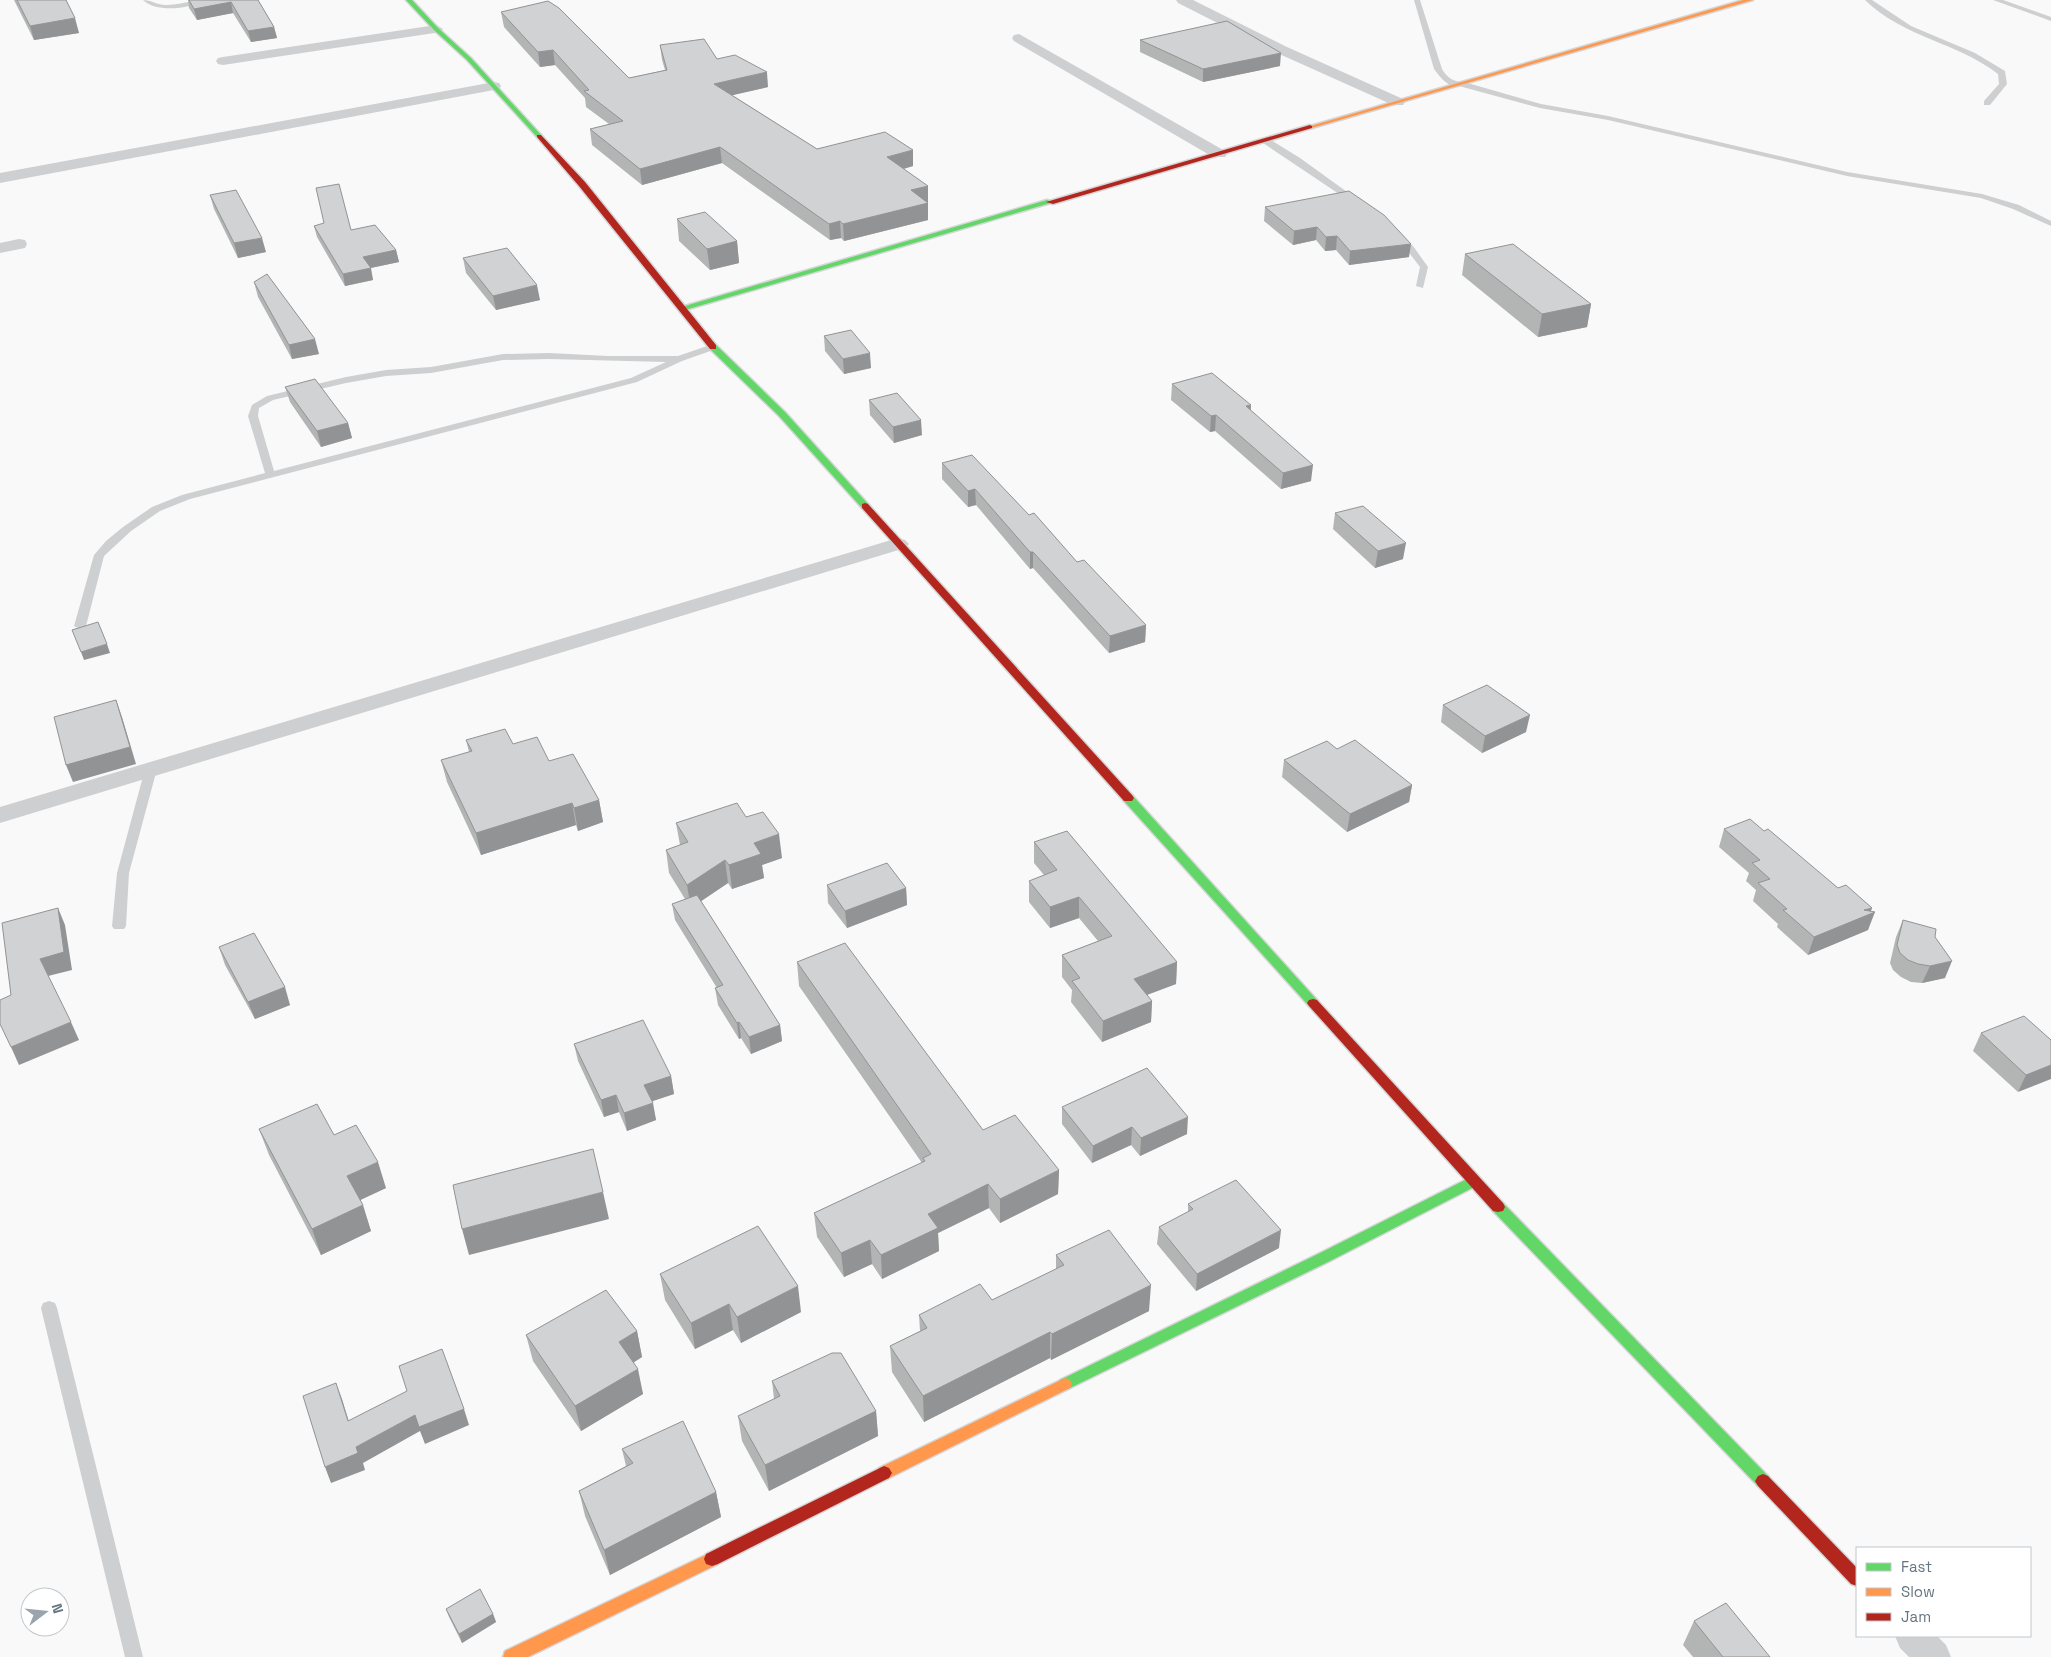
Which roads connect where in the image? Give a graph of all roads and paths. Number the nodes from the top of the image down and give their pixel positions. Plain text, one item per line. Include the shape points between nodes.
1 (146, 0) edge
2 (202, 0) edge
3 (409, 0) edge
4 (1184, 0) edge
5 (1417, 0) edge
6 (1750, 0) edge
7 (1868, 0) edge
8 (1996, 0) edge
9 (2051, 19) edge
10 (436, 29) junction
11 (1019, 38) dead end
12 (223, 61) dead end
13 (1459, 85) junction
14 (494, 86) junction
15 (1398, 102) junction
16 (1986, 103) dead end
17 (1266, 141) junction
18 (1219, 154) junction
19 (0, 178) edge
20 (1367, 210) edge
21 (2051, 224) edge
22 (1396, 235) edge
23 (19, 244) dead end
24 (0, 248) edge
25 (1420, 286) dead end
26 (682, 308) junction
27 (713, 347) junction
28 (679, 359) junction
29 (270, 475) junction
30 (898, 544) junction
31 (80, 626) edge
32 (151, 769) junction
33 (0, 815) edge
34 (119, 926) dead end
35 (1473, 1181) junction
36 (49, 1308) dead end
37 (1856, 1578) edge
38 (1914, 1637) edge
39 (134, 1657) edge
40 (511, 1657) edge
41 (1933, 1657) edge

1 - 2 lane via 155,7
3 - 10 street
4 - 15 street via 1282,50
5 - 13 lane via 1438,69 1444,77
6 - 13 street
7 - 16 lane via 1907,27 1978,55 2002,73 2004,84
8 - 9 lane
10 - 12 street
10 - 14 street
11 - 18 street
13 - 15 street
13 - 21 lane via 1847,174 1982,196 2016,206
14 - 19 street
14 - 26 street via 582,184
15 - 17 street
17 - 18 street
17 - 20 lane
18 - 26 street
22 - 25 lane via 1424,268
23 - 24 street
26 - 27 street
27 - 28 lane
27 - 30 street via 782,414
28 - 29 lane via 625,383
28 - 29 lane via 503,357 346,380 270,398 255,407 253,416
29 - 31 lane via 186,497 156,509 127,529 99,555
30 - 32 street
30 - 35 street
32 - 33 street
32 - 34 lane via 123,873
35 - 37 street
35 - 40 street via 1382,1230
36 - 39 lane
38 - 41 street

